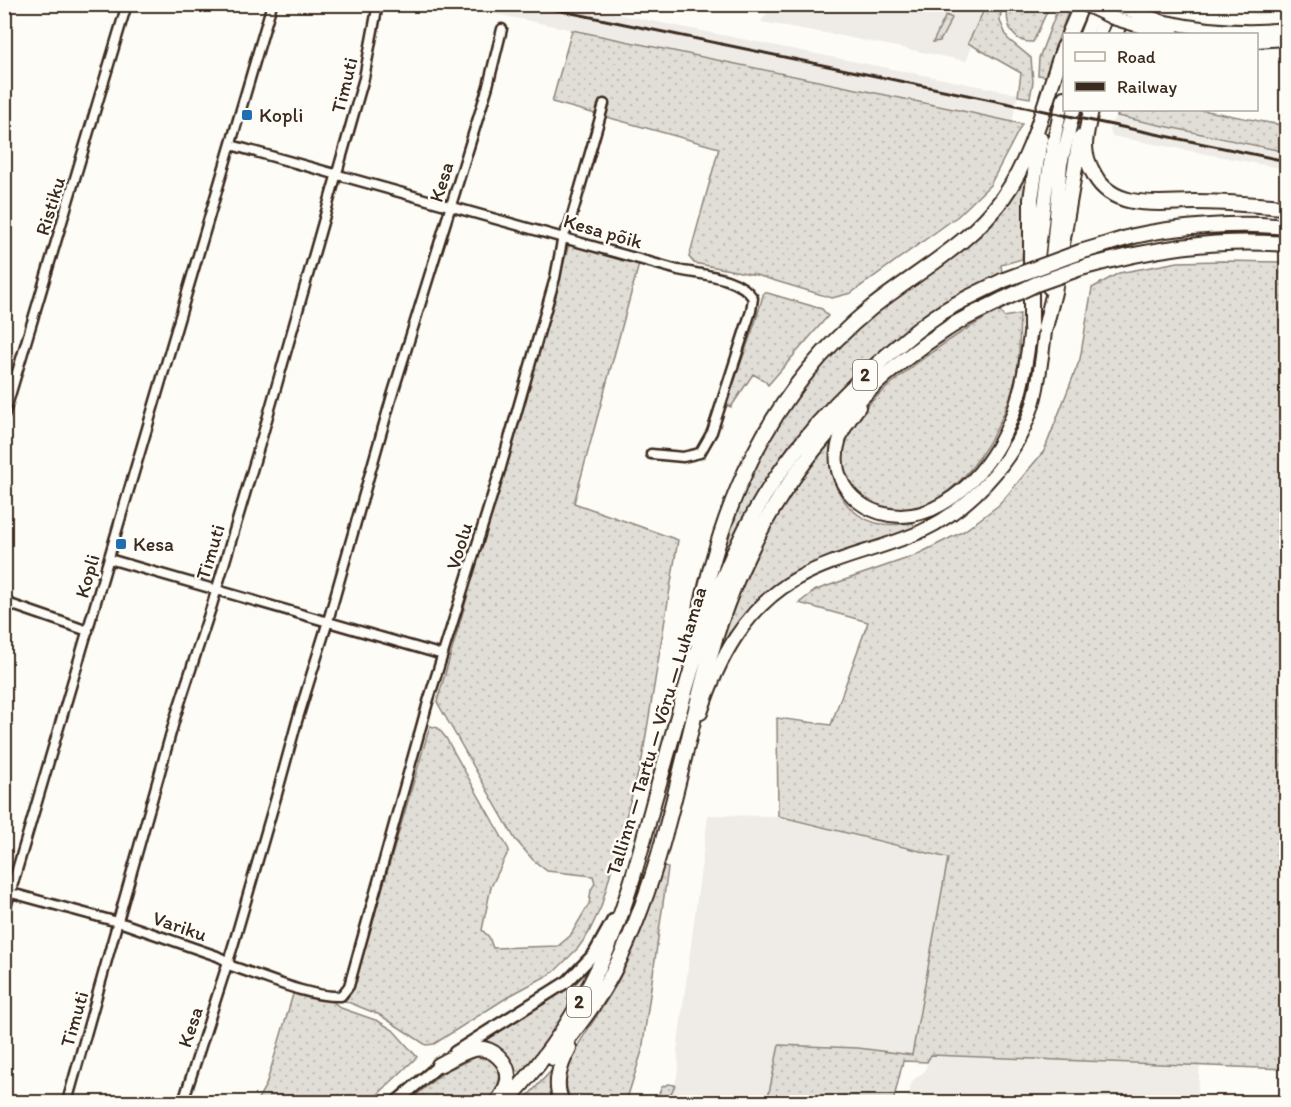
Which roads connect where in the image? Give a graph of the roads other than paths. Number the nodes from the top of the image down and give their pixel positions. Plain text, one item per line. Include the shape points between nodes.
1 (8, 4) edge
2 (127, 4) edge
3 (272, 4) edge
4 (1083, 4) edge
5 (1098, 4) edge
6 (1112, 4) edge
7 (1127, 4) edge
8 (377, 9) dead end
9 (4, 15) edge
10 (1160, 26) junction
11 (502, 29) dead end
12 (1287, 29) edge
13 (1069, 33) edge
14 (1086, 33) edge
15 (1099, 33) edge
16 (1115, 33) edge
17 (1171, 33) edge
18 (1287, 39) edge
19 (1258, 41) edge
20 (1063, 52) edge
21 (1053, 79) junction
22 (604, 104) dead end
23 (1063, 104) edge
24 (1074, 111) edge
25 (1089, 111) edge
26 (1089, 111) edge
27 (231, 145) junction
28 (336, 174) junction
29 (451, 206) junction
30 (1287, 207) edge
31 (1287, 227) edge
32 (563, 237) junction
33 (1287, 244) edge
34 (1031, 328) junction
35 (1045, 328) junction
36 (893, 367) junction
37 (5, 412) edge
38 (651, 454) dead end
39 (109, 559) junction
40 (215, 588) junction
41 (4, 602) edge
42 (328, 621) junction
43 (88, 631) junction
44 (443, 655) junction
45 (683, 702) junction
46 (678, 780) junction
47 (629, 888) junction
48 (8, 892) edge
49 (4, 914) edge
50 (118, 922) junction
51 (228, 962) junction
52 (341, 996) joint
53 (593, 1007) junction
54 (439, 1065) junction
55 (67, 1102) edge
56 (183, 1102) edge
57 (396, 1102) edge
58 (497, 1102) edge
59 (506, 1102) edge
60 (514, 1102) edge
61 (562, 1102) edge

1 - 9 street
2 - 37 street, Ristiku
3 - 27 street, Kopli
4 - 10 main road, bridge via 1113,18
4 - 13 highway
5 - 14 main road
6 - 10 main road, bridge
6 - 15 main road
7 - 16 highway
8 - 28 street, Timuti via 364,78
10 - 12 main road via 1228,31
10 - 17 main road
11 - 29 street, Kesa
18 - 19 main road
20 - 21 highway
21 - 34 highway via 1031,199
21 - 45 highway via 1018,175 988,216 966,239 847,328 788,395 767,427 743,476 702,600
22 - 32 street, Voolu
23 - 34 main road via 1048,169
24 - 35 main road via 1061,164
25 - 35 highway via 1078,145
26 - 30 highway via 1084,146 1087,161 1099,183 1112,194 1140,202
27 - 28 street, Kesa põik
27 - 39 street, Kopli
28 - 29 street, Kesa põik
28 - 40 street, Timuti
29 - 32 street, Kesa põik
29 - 42 street, Kesa
31 - 45 highway, Tallinn — Tartu — Võru — Luhamaa / 2, bridge via 1176,229 1080,252 1004,280 949,308 900,344 847,390 777,474 733,555 701,639
32 - 38 street, Kesa põik via 725,280 747,288 753,298 712,432 700,453 684,457
32 - 44 street, Voolu via 549,300
33 - 36 highway, Tallinn — Tartu — Võru — Luhamaa / 2, bridge via 1179,246 1081,268 1036,284 949,327
34 - 36 main road via 1026,372 997,447 985,466 949,500 913,515 892,516 862,506 842,483 838,469 840,438 860,405
35 - 46 main road via 1031,411 1014,447 992,477 968,501 928,528 827,564 795,580 767,601 726,650 709,687
36 - 46 highway, Tallinn — Tartu — Võru — Luhamaa / 2 via 849,407 818,443 769,513 730,597 710,655
39 - 40 street
39 - 43 street, Kopli
40 - 42 street
40 - 50 street, Timuti
41 - 43 street
42 - 44 street
42 - 51 street, Kesa
43 - 48 street, Kopli
44 - 52 street, Voolu via 349,986
45 - 47 highway, Tallinn — Tartu — Võru — Luhamaa / 2
46 - 53 highway, Tallinn — Tartu — Võru — Luhamaa / 2 via 644,901 614,972
47 - 54 street via 603,939 581,970
47 - 59 highway, Tallinn — Tartu — Võru — Luhamaa / 2 via 612,940 590,986 554,1042
48 - 49 street, Kopli
48 - 50 street, Variku
50 - 51 street, Variku
50 - 55 street, Timuti
51 - 52 street, Variku via 309,991
51 - 56 street, Kesa
53 - 60 highway, Tallinn — Tartu — Võru — Luhamaa / 2
53 - 61 highway via 561,1064 558,1095
54 - 57 street
54 - 58 highway via 475,1049 495,1053 508,1075

